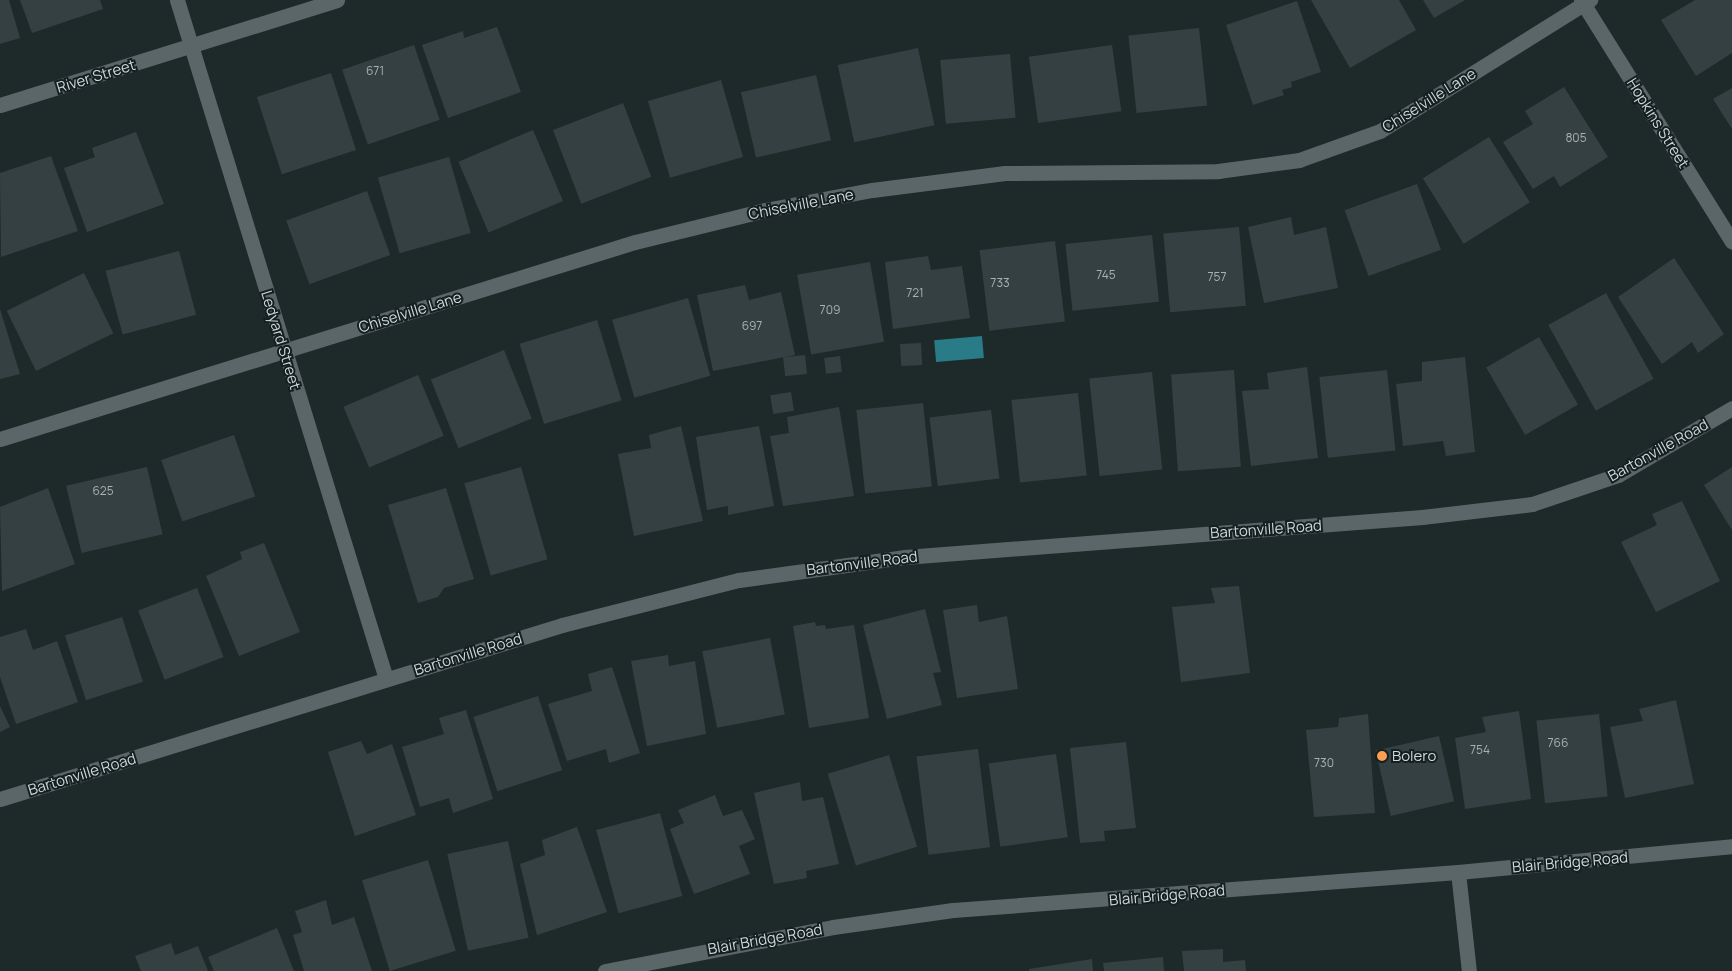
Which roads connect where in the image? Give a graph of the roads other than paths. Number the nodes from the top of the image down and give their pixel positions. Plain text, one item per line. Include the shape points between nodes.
1 (177, 0) edge
2 (337, 0) edge
3 (1585, 1) edge
4 (190, 45) junction
5 (0, 105) edge
6 (1732, 242) edge
7 (285, 351) junction
8 (1732, 408) edge
9 (0, 439) edge
10 (386, 679) junction
11 (0, 799) edge
12 (1732, 846) edge
13 (1458, 872) junction
14 (605, 971) edge
15 (1469, 971) edge

1 - 4 street, Ledyard Street
2 - 4 street, River Street
3 - 6 street, Hopkins Street
3 - 7 street, Chiselville Lane via 1380,131 1299,160 1218,171 1005,173 872,190 775,208 635,242
4 - 5 street, River Street
4 - 7 street, Ledyard Street
7 - 9 street, Chiselville Lane
7 - 10 street, Ledyard Street
8 - 10 street, Bartonville Road via 1618,475 1532,504 1422,516 905,557 739,580 562,625
10 - 11 street, Bartonville Road
12 - 13 street, Blair Bridge Road
13 - 14 street, Blair Bridge Road via 953,910 833,927
13 - 15 street

